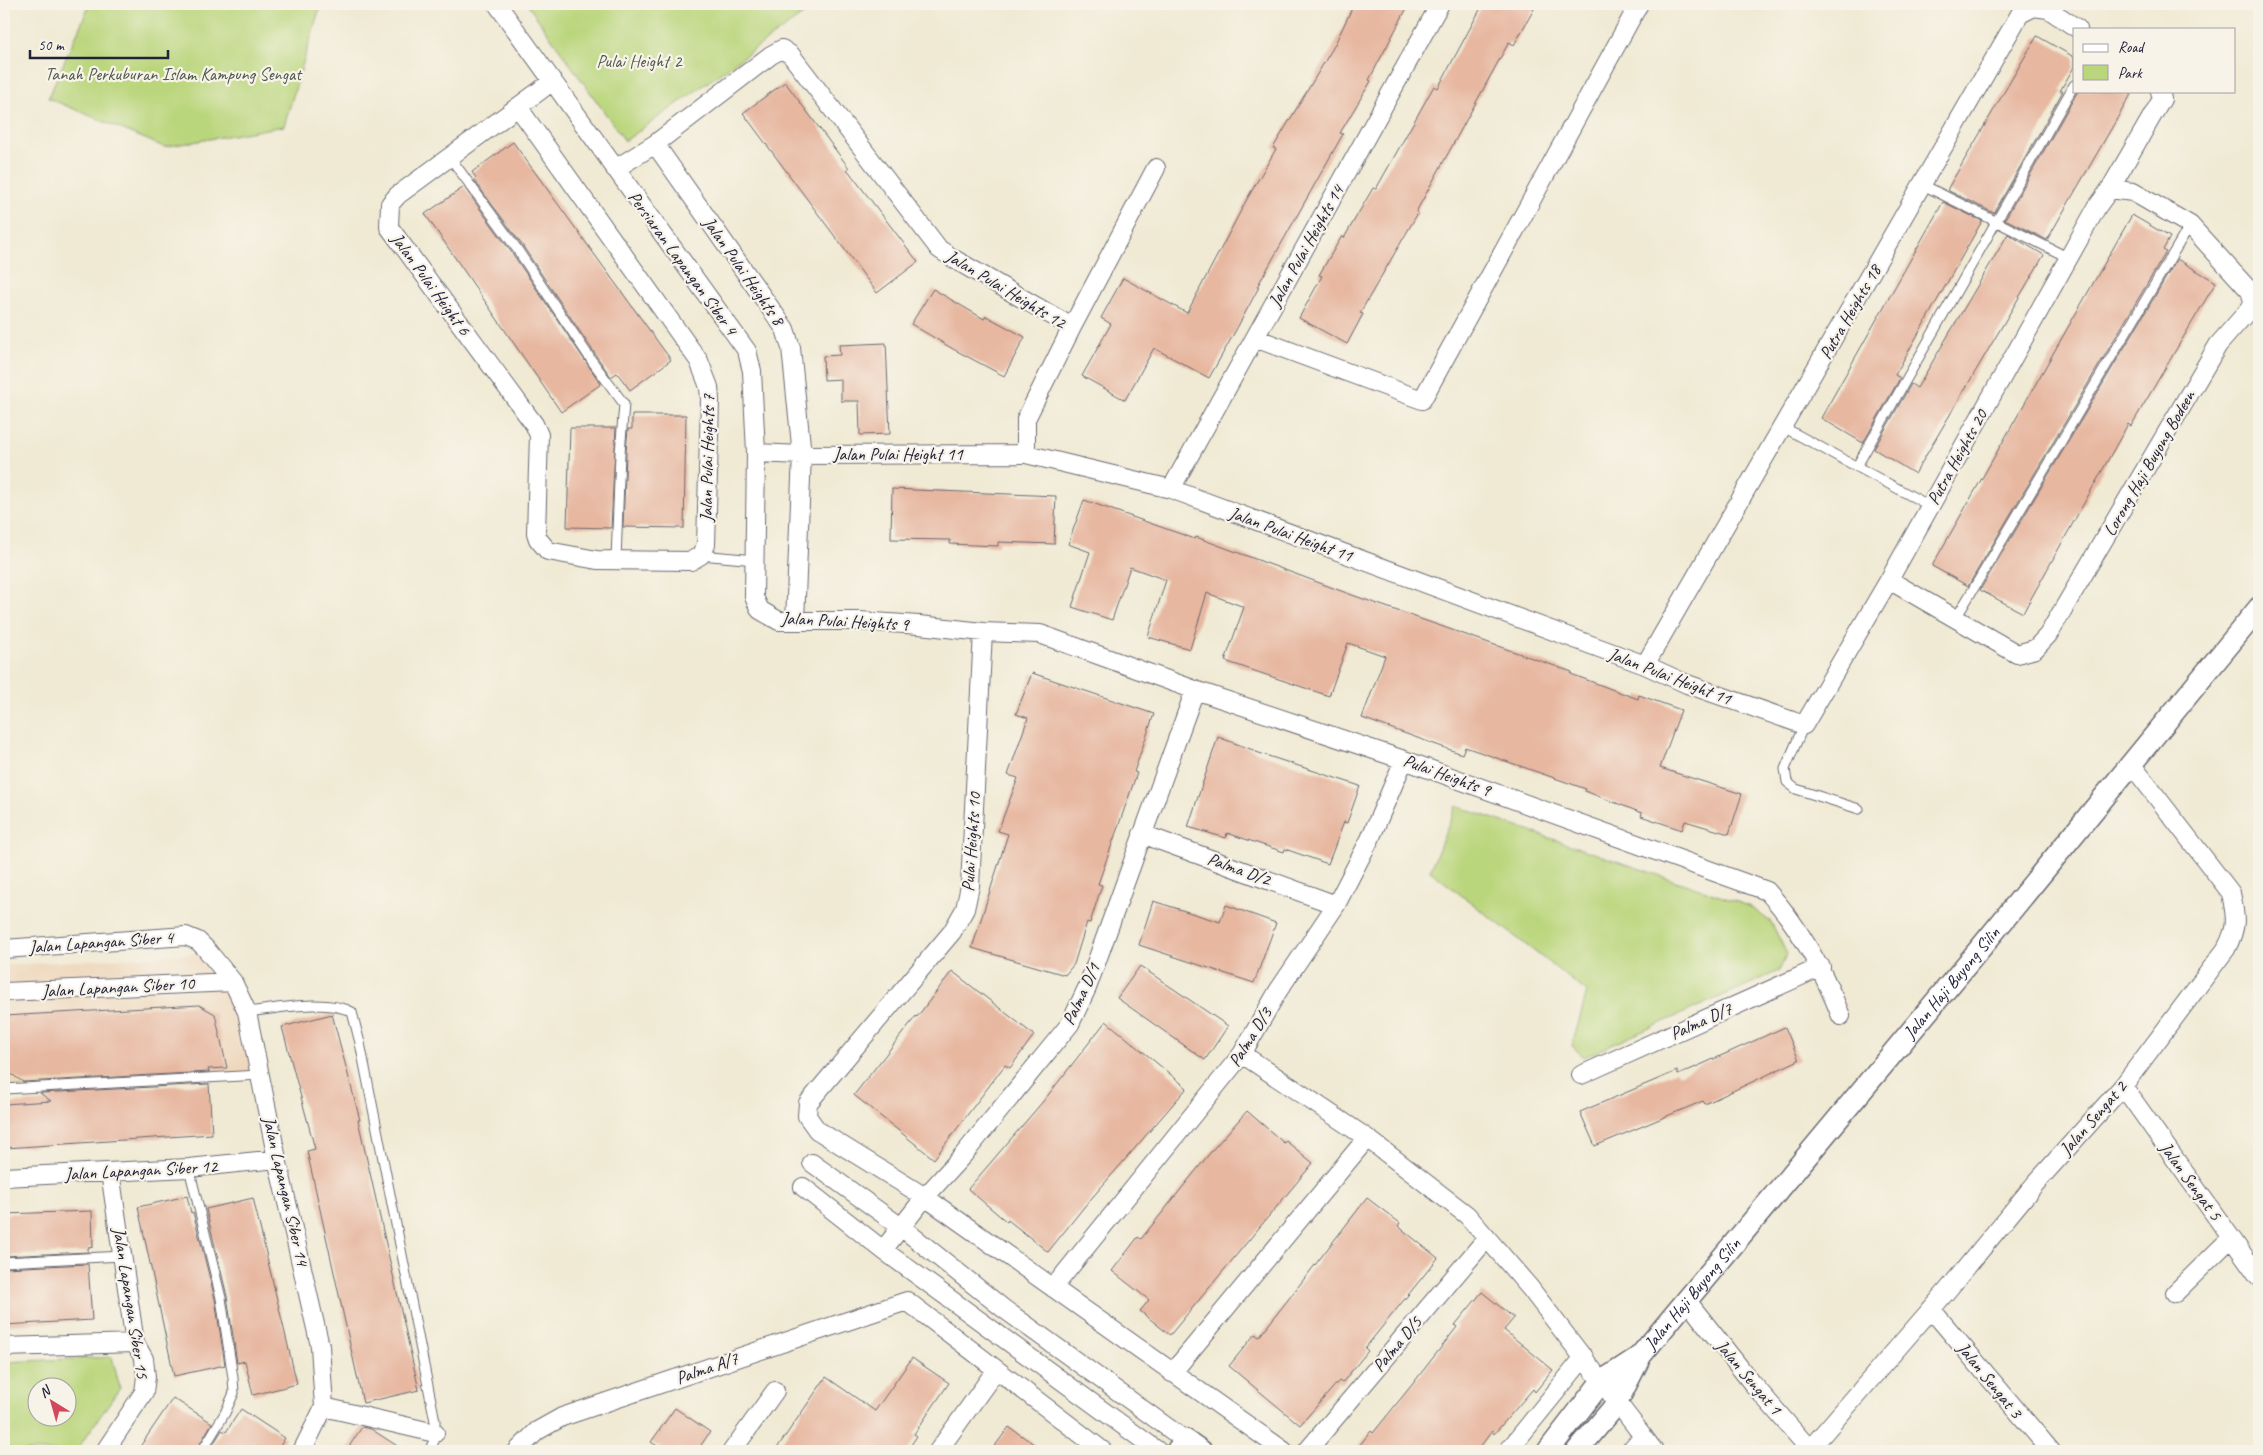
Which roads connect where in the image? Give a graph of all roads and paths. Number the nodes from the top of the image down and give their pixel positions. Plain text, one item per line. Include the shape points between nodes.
1 (497, 4) edge
2 (1440, 4) edge
3 (1639, 4) edge
4 (2076, 28) edge
5 (552, 81) junction
6 (2073, 87) edge
7 (2160, 92) edge
8 (518, 106) junction
9 (655, 144) junction
10 (448, 156) junction
11 (1156, 168) dead end
12 (615, 169) junction
13 (1923, 185) junction
14 (2110, 189) junction
15 (1996, 223) junction
16 (2190, 225) junction
17 (2069, 258) junction
18 (1072, 327) junction
19 (1255, 338) junction
20 (1783, 427) junction
21 (756, 452) junction
22 (1026, 454) junction
23 (802, 455) junction
24 (1856, 466) junction
25 (1171, 489) junction
26 (1930, 506) junction
27 (701, 555) junction
28 (616, 560) junction
29 (754, 560) junction
30 (1889, 580) junction
31 (2259, 608) edge
32 (1956, 618) junction
33 (795, 621) junction
34 (983, 632) junction
35 (1645, 666) junction
36 (1195, 690) junction
37 (1804, 725) junction
38 (1404, 760) junction
39 (2132, 765) junction
40 (1859, 809) dead end
41 (1142, 834) junction
42 (1336, 905) junction
43 (198, 941) joint
44 (4, 949) edge
45 (1821, 967) junction
46 (233, 982) junction
47 (4, 992) edge
48 (247, 1012) junction
49 (1841, 1016) dead end
50 (1242, 1054) junction
51 (260, 1075) junction
52 (1581, 1075) dead end
53 (2122, 1086) junction
54 (4, 1089) edge
55 (1367, 1138) junction
56 (277, 1159) junction
57 (812, 1163) dead end
58 (188, 1168) junction
59 (110, 1172) junction
60 (4, 1177) edge
61 (803, 1187) dead end
62 (926, 1197) junction
63 (901, 1227) junction
64 (1487, 1238) junction
65 (2231, 1238) junction
66 (883, 1250) junction
67 (123, 1256) junction
68 (4, 1262) edge
69 (2259, 1277) edge
70 (1052, 1288) junction
71 (2175, 1293) dead end
72 (1688, 1302) junction
73 (1931, 1308) junction
74 (135, 1343) junction
75 (4, 1347) edge
76 (1641, 1355) junction
77 (1584, 1357) junction
78 (996, 1370) junction
79 (1172, 1372) junction
80 (1602, 1382) junction
81 (775, 1391) dead end
82 (1618, 1401) junction
83 (324, 1407) junction
84 (436, 1433) junction
85 (1643, 1436) junction
86 (1188, 1447) edge
87 (1811, 1450) edge
88 (105, 1451) edge
89 (202, 1451) edge
90 (302, 1451) edge
91 (428, 1451) edge
92 (517, 1451) edge
93 (732, 1451) edge
94 (938, 1451) edge
95 (1104, 1451) edge
96 (1158, 1451) edge
97 (1284, 1451) edge
98 (1307, 1451) edge
99 (1508, 1451) edge
100 (1548, 1451) edge
101 (1577, 1451) edge
102 (1630, 1451) edge
103 (1654, 1451) edge
104 (2051, 1451) edge

1 - 5 street, Persiaran Lapangan Siber 4
2 - 19 street, Jalan Pulai Heights 14
3 - 19 street via 1422,400
4 - 13 street, Putra Heights 18 via 2048,9 2034,7 2020,14
5 - 8 street, Jalan Pulai Height 6
5 - 12 street, Persiaran Lapangan Siber 4
6 - 15 lane
7 - 14 street via 2162,99
8 - 10 street, Jalan Pulai Height 6
8 - 27 street, Jalan Pulai Heights 7 via 699,361 710,400 707,528 706,545
9 - 12 street
9 - 18 street, Jalan Pulai Heights 12 via 782,49 791,55 939,249
9 - 23 street, Jalan Pulai Heights 8 via 785,329 791,348
10 - 28 lane via 517,248 592,362 624,404
10 - 28 street, Jalan Pulai Height 6 via 390,204 389,227 534,424 539,436 536,533 542,546 548,551 596,560
11 - 18 street
12 - 21 street, Persiaran Lapangan Siber 4 via 747,351 752,370
13 - 15 lane
13 - 20 street, Putra Heights 18
14 - 16 street, Lorong Haji Buyong Bodeen via 2133,192
14 - 17 street, Putra Heights 20 via 2096,207
15 - 17 lane
15 - 24 lane
16 - 32 lane
16 - 32 street, Lorong Haji Buyong Bodeen via 2250,291 2254,304 2218,345 2048,635 2035,649 2017,654
17 - 26 street, Putra Heights 20
18 - 22 street, Jalan Pulai Heights 12 via 1026,419
19 - 25 street, Jalan Pulai Heights 14
20 - 24 lane
20 - 35 street, Putra Heights 18
21 - 23 street, Jalan Pulai Height 11
21 - 29 street, Persiaran Lapangan Siber 4
22 - 23 street, Jalan Pulai Height 11
22 - 25 street, Jalan Pulai Height 11
23 - 33 street, Jalan Pulai Heights 8
24 - 26 lane
25 - 35 street, Jalan Pulai Height 11
26 - 30 street, Putra Heights 20
27 - 28 street via 684,562
27 - 29 lane
29 - 33 street, Jalan Pulai Heights 9 via 754,597 760,610 780,621
30 - 32 street, Lorong Haji Buyong Bodeen
30 - 37 street, Putra Heights 20
31 - 39 street, Jalan Haji Buyong Silin
33 - 34 street, Jalan Pulai Heights 9 via 859,621
34 - 36 street, Pulai Heights 9 via 1040,634
34 - 62 street, Pulai Heights 10 via 970,886 965,908 952,932 808,1103 807,1116 818,1130
35 - 37 street, Jalan Pulai Height 11
36 - 38 street, Pulai Heights 9
36 - 41 street, Palma D/1
37 - 40 lane via 1785,769 1787,782
38 - 42 street, Palma D/3 via 1370,839
38 - 45 street, Pulai Heights 9 via 1767,891 1787,912
39 - 53 street, Jalan Sengat 2 via 2231,893 2236,918 2226,949
39 - 72 street, Jalan Haji Buyong Silin
41 - 42 street, Palma D/2
41 - 62 street, Palma D/1 via 1087,988 1070,1024
42 - 50 street, Palma D/3 via 1278,991
43 - 44 street, Jalan Lapangan Siber 4 via 186,936
43 - 46 street, Jalan Lapangan Siber 14
45 - 49 street, Pulai Heights 9
45 - 52 street, Palma D/7
46 - 47 street, Jalan Lapangan Siber 10
46 - 48 street, Jalan Lapangan Siber 14
48 - 51 street, Jalan Lapangan Siber 14
48 - 84 lane via 317,1006 342,1007 352,1012
50 - 55 street
50 - 70 street, Palma D/3
51 - 54 lane
51 - 56 street, Jalan Lapangan Siber 14
53 - 65 street, Jalan Sengat 5
53 - 73 street, Jalan Sengat 2
55 - 64 street via 1467,1215
55 - 79 street
56 - 58 street, Jalan Lapangan Siber 12
56 - 83 street, Jalan Lapangan Siber 14 via 320,1346
57 - 63 street
58 - 59 street, Jalan Lapangan Siber 12
58 - 89 lane via 221,1298 234,1393
59 - 60 street, Jalan Lapangan Siber 12
59 - 67 street, Jalan Lapangan Siber 15
61 - 66 street
62 - 63 street, Palma D/1
62 - 70 street
63 - 66 street, Palma D/1
63 - 86 street
64 - 77 street
64 - 98 street, Palma D/5
65 - 69 street, Jalan Sengat 5
65 - 71 street
66 - 96 street
67 - 68 lane
67 - 74 street, Jalan Lapangan Siber 15
70 - 79 street
72 - 76 street, Jalan Haji Buyong Silin
72 - 87 street, Jalan Sengat 1 via 1752,1383
73 - 87 street, Jalan Sengat 2
73 - 104 street, Jalan Sengat 3
74 - 75 street
74 - 88 street, Jalan Lapangan Siber 15 via 144,1359 144,1392
76 - 80 street
76 - 82 street
77 - 80 street
77 - 99 street
78 - 92 street, Palma A/7 via 907,1301 562,1417 537,1431
78 - 94 street
78 - 95 street
79 - 97 street
80 - 82 street
80 - 100 street
81 - 93 street
82 - 85 street
82 - 101 street
83 - 84 street
83 - 90 street
84 - 91 lane
85 - 102 street
85 - 103 street

